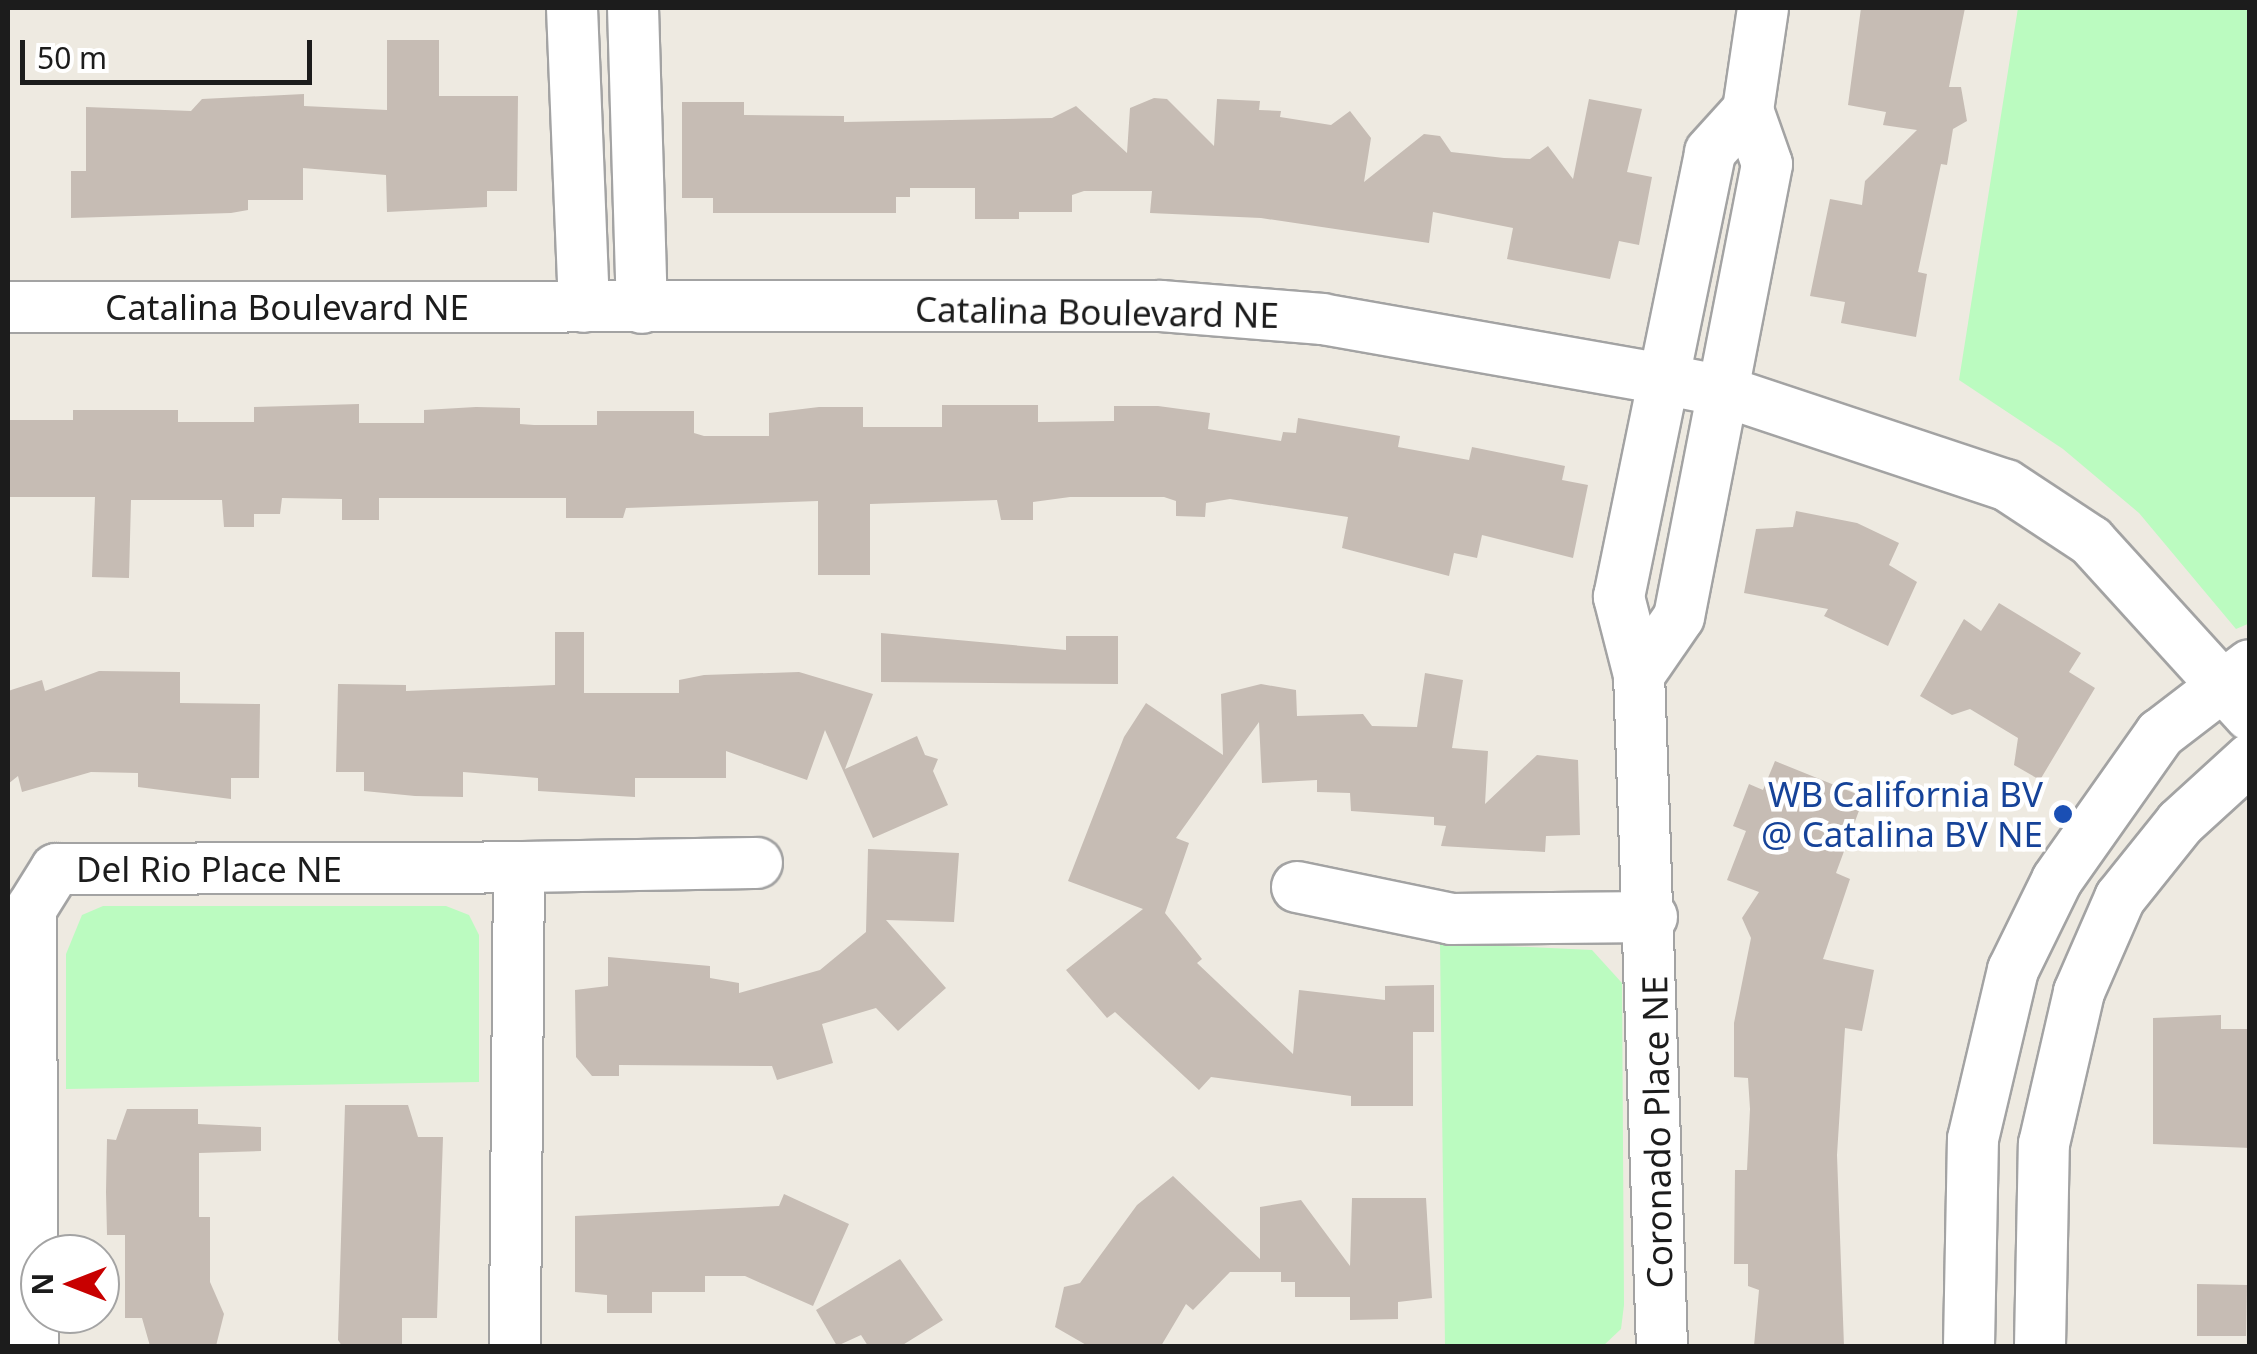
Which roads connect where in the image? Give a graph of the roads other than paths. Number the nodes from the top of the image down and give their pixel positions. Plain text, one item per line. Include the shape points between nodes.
1 (572, 8) edge
2 (633, 8) edge
3 (1763, 8) edge
4 (1748, 110) junction
5 (8, 307) edge
6 (584, 307) junction
7 (642, 308) junction
8 (1658, 378) junction
9 (1724, 391) junction
10 (1639, 676) junction
11 (2240, 687) edge
12 (2250, 759) edge
13 (757, 863) dead end
14 (520, 868) junction
15 (1297, 887) dead end
16 (1652, 918) junction
17 (18, 1020) edge
18 (19, 1083) edge
19 (33, 1346) edge
20 (516, 1346) edge
21 (1662, 1346) edge
22 (1969, 1346) edge
23 (2040, 1346) edge

1 - 6 street
2 - 7 street
3 - 4 street
4 - 8 street, Coronado Place NE via 1710,152
4 - 9 street via 1767,164
5 - 6 street, Catalina Boulevard NE
6 - 7 street, Catalina Boulevard NE
7 - 8 street, Catalina Boulevard NE via 1161,306 1322,318
8 - 9 street, Catalina Boulevard NE
8 - 10 street, Coronado Place NE via 1618,597
9 - 10 street via 1679,617
9 - 11 street, Catalina Boulevard NE via 2006,485 2091,541
10 - 16 street, Coronado Place NE
11 - 22 street via 2160,734 2058,880 2012,970 1974,1138
12 - 23 street via 2180,823 2120,898 2079,992 2044,1144
13 - 14 street, Del Rio Place NE
14 - 17 street, Del Rio Place NE via 56,870 31,909
14 - 20 street
15 - 16 street via 1450,919
16 - 21 street, Coronado Place NE
17 - 18 street, Del Rio Place NE
18 - 19 street, Del Rio Place NE

